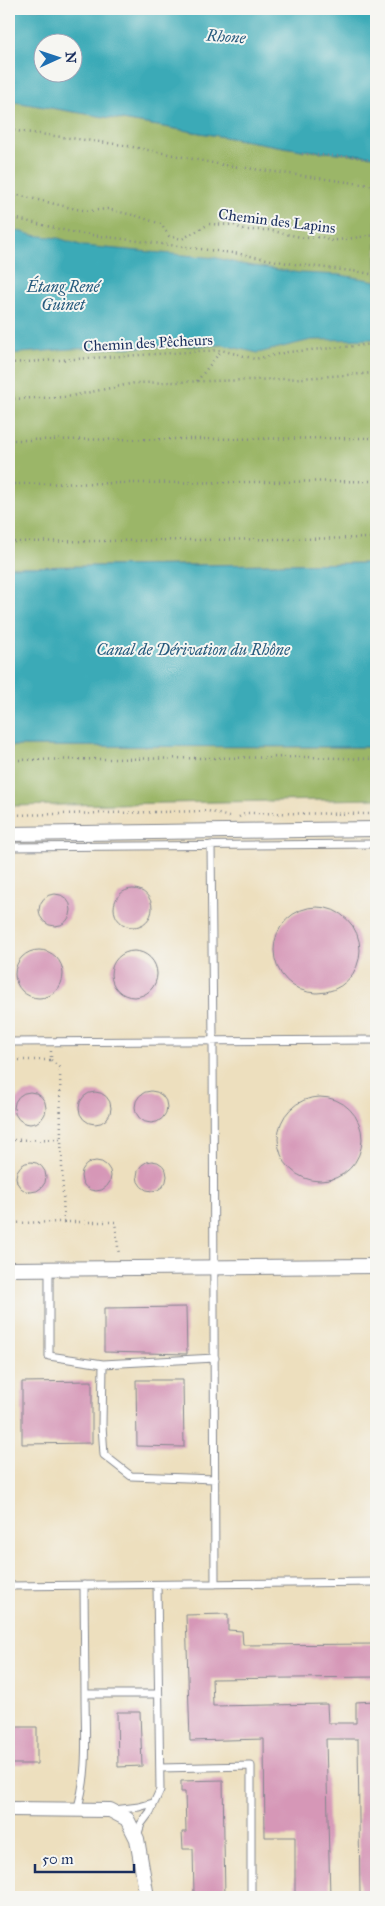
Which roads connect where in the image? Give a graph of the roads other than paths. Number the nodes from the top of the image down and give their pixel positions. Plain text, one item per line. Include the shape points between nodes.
1 (376, 829) edge
2 (9, 834) edge
3 (376, 844) edge
4 (210, 845) junction
5 (9, 848) edge
6 (376, 1040) edge
7 (213, 1041) junction
8 (9, 1042) edge
9 (376, 1266) edge
10 (9, 1268) edge
11 (49, 1268) junction
12 (215, 1268) junction
13 (215, 1358) junction
14 (103, 1364) junction
15 (215, 1478) junction
16 (376, 1582) edge
17 (215, 1584) junction
18 (84, 1585) junction
19 (156, 1585) junction
20 (9, 1586) edge
21 (85, 1694) junction
22 (158, 1694) junction
23 (160, 1768) junction
24 (153, 1803) junction
25 (9, 1809) edge
26 (77, 1810) junction
27 (110, 1810) junction
28 (137, 1838) junction
29 (147, 1897) edge
30 (251, 1897) edge

1 - 2 street
3 - 4 lane
4 - 5 lane
4 - 7 lane
6 - 7 lane
7 - 8 lane
7 - 12 lane
9 - 12 street
10 - 11 street
11 - 12 street
11 - 14 lane via 49,1356
12 - 13 lane
13 - 14 lane
13 - 15 lane
14 - 15 lane via 104,1455 130,1476
15 - 17 lane
16 - 17 lane
17 - 19 lane
18 - 19 lane
18 - 20 lane
18 - 21 lane
19 - 22 lane
21 - 22 lane
21 - 26 lane via 85,1764
22 - 23 lane
23 - 24 lane via 160,1790
23 - 30 lane via 251,1766
24 - 27 lane
24 - 28 lane
25 - 26 street
26 - 27 street
27 - 28 street via 127,1819
28 - 29 street

